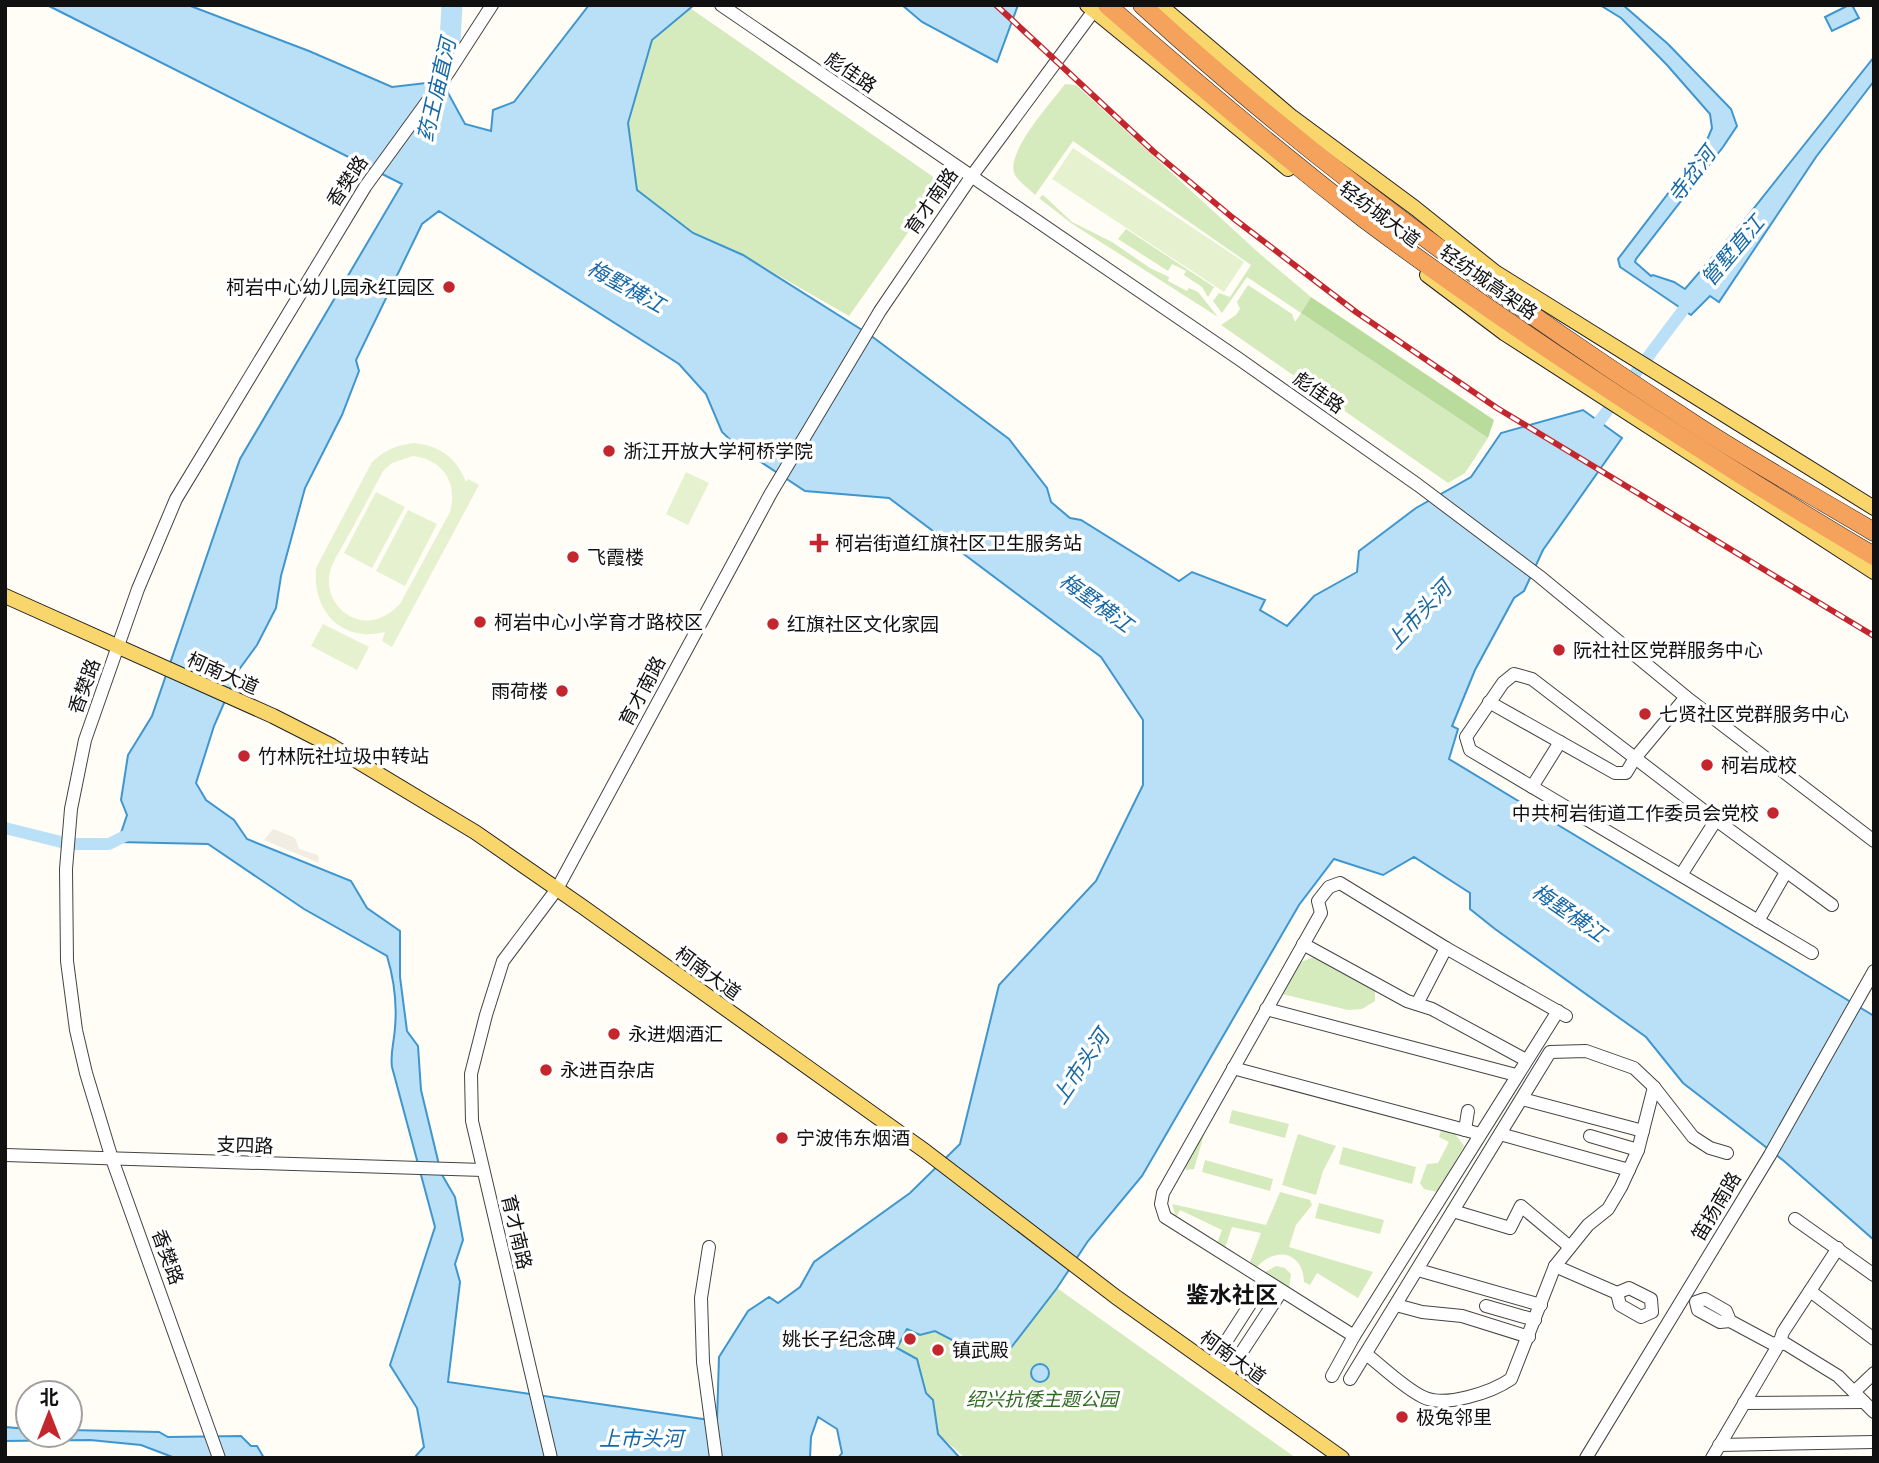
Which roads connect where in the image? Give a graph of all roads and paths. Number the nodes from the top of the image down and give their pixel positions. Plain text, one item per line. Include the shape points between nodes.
1 (492, 5) edge
2 (1142, 5) edge
3 (1160, 5) edge
4 (1097, 7) edge
5 (724, 8) edge
6 (971, 177) junction
7 (1874, 508) edge
8 (1874, 532) edge
9 (1874, 556) edge
10 (1874, 572) edge
11 (5, 596) edge
12 (118, 647) junction
13 (1686, 697) junction
14 (1489, 702) junction
15 (1560, 741) junction
16 (1635, 758) junction
17 (1532, 787) junction
18 (1716, 820) junction
19 (1874, 841) edge
20 (1786, 872) junction
21 (1681, 875) junction
22 (557, 889) junction
23 (1832, 905) dead end
24 (1758, 921) junction
25 (1303, 944) junction
26 (1446, 948) junction
27 (1812, 953) dead end
28 (1874, 971) edge
29 (1417, 1004) junction
30 (1266, 1009) junction
31 (1526, 1060) junction
32 (1233, 1068) junction
33 (1516, 1075) junction
34 (1654, 1087) junction
35 (1522, 1098) junction
36 (1468, 1111) dead end
37 (1465, 1130) junction
38 (1643, 1131) junction
39 (1480, 1134) junction
40 (1500, 1135) junction
41 (1590, 1136) dead end
42 (1638, 1150) junction
43 (1727, 1153) dead end
44 (5, 1155) edge
45 (112, 1159) junction
46 (483, 1170) junction
47 (1629, 1170) junction
48 (1453, 1211) junction
49 (1795, 1219) dead end
50 (709, 1247) dead end
51 (1570, 1247) junction
52 (1838, 1248) junction
53 (1555, 1266) junction
54 (1418, 1270) junction
55 (1874, 1275) edge
56 (1265, 1281) junction
57 (1810, 1291) junction
58 (1281, 1292) junction
59 (1617, 1293) junction
60 (1690, 1299) junction
61 (1396, 1305) junction
62 (1541, 1305) junction
63 (1486, 1306) dead end
64 (1652, 1312) junction
65 (1535, 1320) junction
66 (1669, 1322) junction
67 (1354, 1336) junction
68 (1529, 1337) junction
69 (1874, 1339) edge
70 (1779, 1344) junction
71 (1366, 1354) junction
72 (1212, 1365) junction
73 (1874, 1373) edge
74 (1226, 1376) junction
75 (1332, 1376) dead end
76 (1350, 1379) dead end
77 (1854, 1392) junction
78 (1744, 1403) junction
79 (1869, 1407) edge
80 (1874, 1442) edge
81 (1719, 1444) junction
82 (219, 1458) edge
83 (551, 1458) edge
84 (716, 1458) edge
85 (1342, 1458) edge
86 (1586, 1458) edge
87 (1712, 1458) edge

1 - 12 street, 香樊路 via 365,187 176,499
2 - 8 highway, 轻纺城高架路 via 1341,174 1489,285 1689,421
3 - 7 main road, 轻纺城大道 via 1292,117 1495,272
4 - 6 street, 育才南路
4 - 9 highway, 轻纺城高架路 via 1475,300 1637,409
4 - 10 main road, 轻纺城大道 via 1297,176 1504,333
5 - 6 street, 彪佳路
6 - 13 street, 彪佳路 via 1418,485 1539,576
6 - 22 street, 育才南路 via 880,312 771,493
11 - 12 main road, 柯南大道
12 - 22 main road, 柯南大道 via 332,746 463,825
12 - 45 street, 香樊路 via 85,740 67,843 67,961 76,1030
13 - 16 street
13 - 19 street, 彪佳路
14 - 15 street
14 - 16 street via 1514,674 1532,680
14 - 17 street via 1466,737 1470,750
15 - 16 street via 1615,773 1626,774
15 - 17 street
16 - 18 street
17 - 21 street
18 - 20 street
18 - 21 street
20 - 23 street
20 - 24 street
21 - 24 street
22 - 46 street, 育才南路 via 503,961 486,1015 471,1074 472,1121
22 - 72 main road, 柯南大道 via 925,1151
24 - 27 street
25 - 26 street via 1321,913 1318,901 1329,887 1340,883
25 - 29 street
25 - 30 street
26 - 29 street
26 - 31 street via 1562,1013
28 - 60 street, 笛扬南路
29 - 31 street
30 - 32 street
30 - 33 street
31 - 33 street
32 - 37 street
32 - 56 street via 1161,1204 1165,1217
33 - 39 street
34 - 35 street via 1634,1068 1586,1051 1550,1052
34 - 38 street
34 - 43 street via 1693,1137
35 - 38 street
35 - 40 street
36 - 37 street
37 - 39 street
38 - 42 street
39 - 67 street
40 - 47 street
40 - 48 street
41 - 42 street
42 - 47 street
44 - 45 street, 支四路
45 - 46 street, 支四路
45 - 82 street, 香樊路
46 - 83 street, 育才南路
47 - 51 street via 1608,1209
48 - 51 street via 1510,1228 1521,1206
48 - 54 street
49 - 52 street
50 - 84 street via 701,1298 703,1362
51 - 53 street
52 - 55 street
52 - 57 street
53 - 59 street
53 - 62 street
54 - 61 street
54 - 62 street
56 - 58 street
56 - 72 street
57 - 69 street
57 - 70 street
58 - 67 street
58 - 74 street
59 - 64 street via 1620,1305 1642,1317
59 - 64 street via 1629,1288 1651,1299
60 - 66 street, 笛扬南路
60 - 70 street via 1698,1310 1720,1322 1730,1321
61 - 68 street via 1462,1316
61 - 71 street
62 - 65 street
63 - 65 street
64 - 66 street
65 - 68 street
66 - 86 street, 笛扬南路
67 - 75 street
68 - 71 street via 1511,1379 1499,1387 1439,1401 1424,1398
70 - 77 street via 1838,1376
70 - 78 street
71 - 76 street
72 - 74 main road, 柯南大道
73 - 77 street
74 - 85 main road, 柯南大道
77 - 79 street
78 - 79 street
78 - 81 street
80 - 81 street
81 - 87 street

